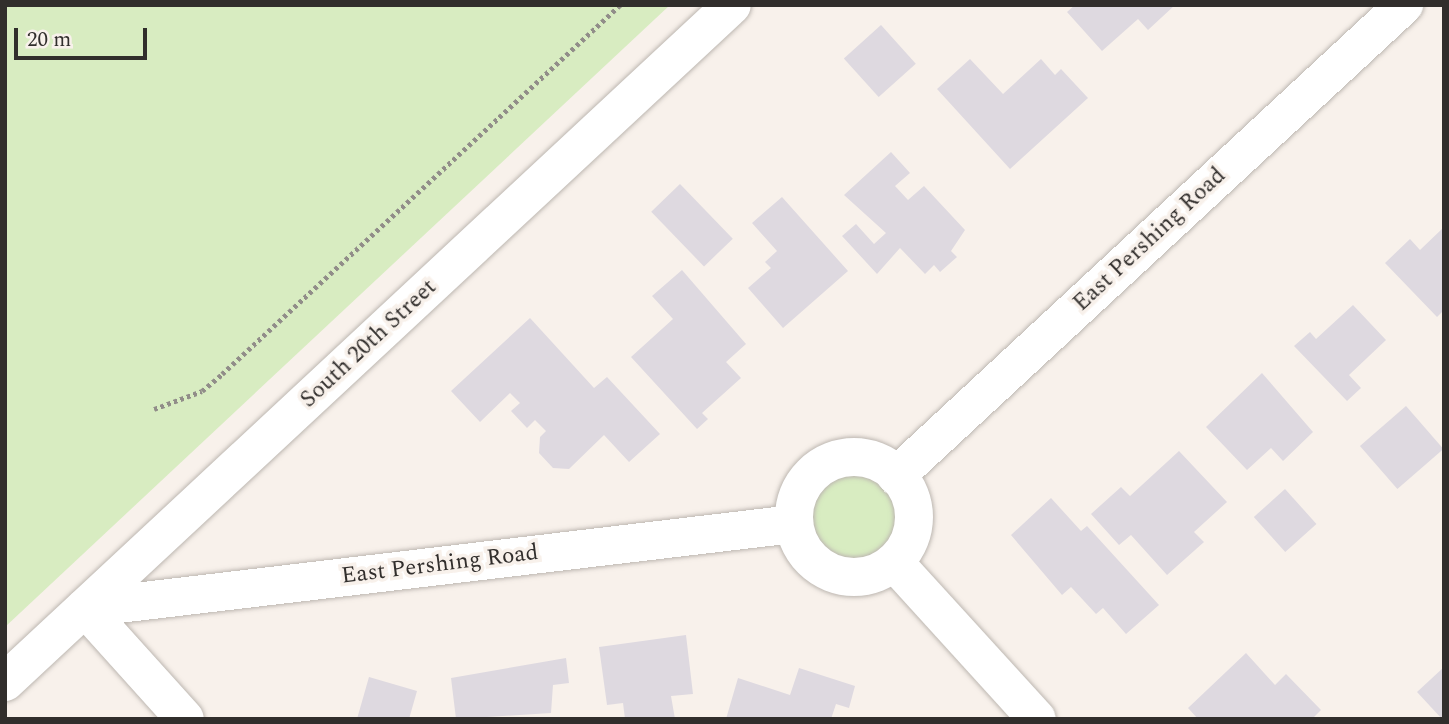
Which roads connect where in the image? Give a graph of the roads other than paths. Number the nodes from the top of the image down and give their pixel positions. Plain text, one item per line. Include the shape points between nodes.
1 (733, 5) edge
2 (1404, 5) edge
3 (897, 476) junction
4 (794, 524) junction
5 (894, 562) junction
6 (85, 608) junction
7 (5, 682) edge
8 (185, 719) edge
9 (1037, 719) edge

1 - 6 street, South 20th Street
2 - 3 street, East Pershing Road
3 - 4 street via 870,458 830,461 814,470 800,489
3 - 5 street via 913,503 915,520 912,536
4 - 5 street via 802,549 836,575 860,578
4 - 6 street, East Pershing Road
5 - 9 street
6 - 7 street, South 20th Street
6 - 8 street

